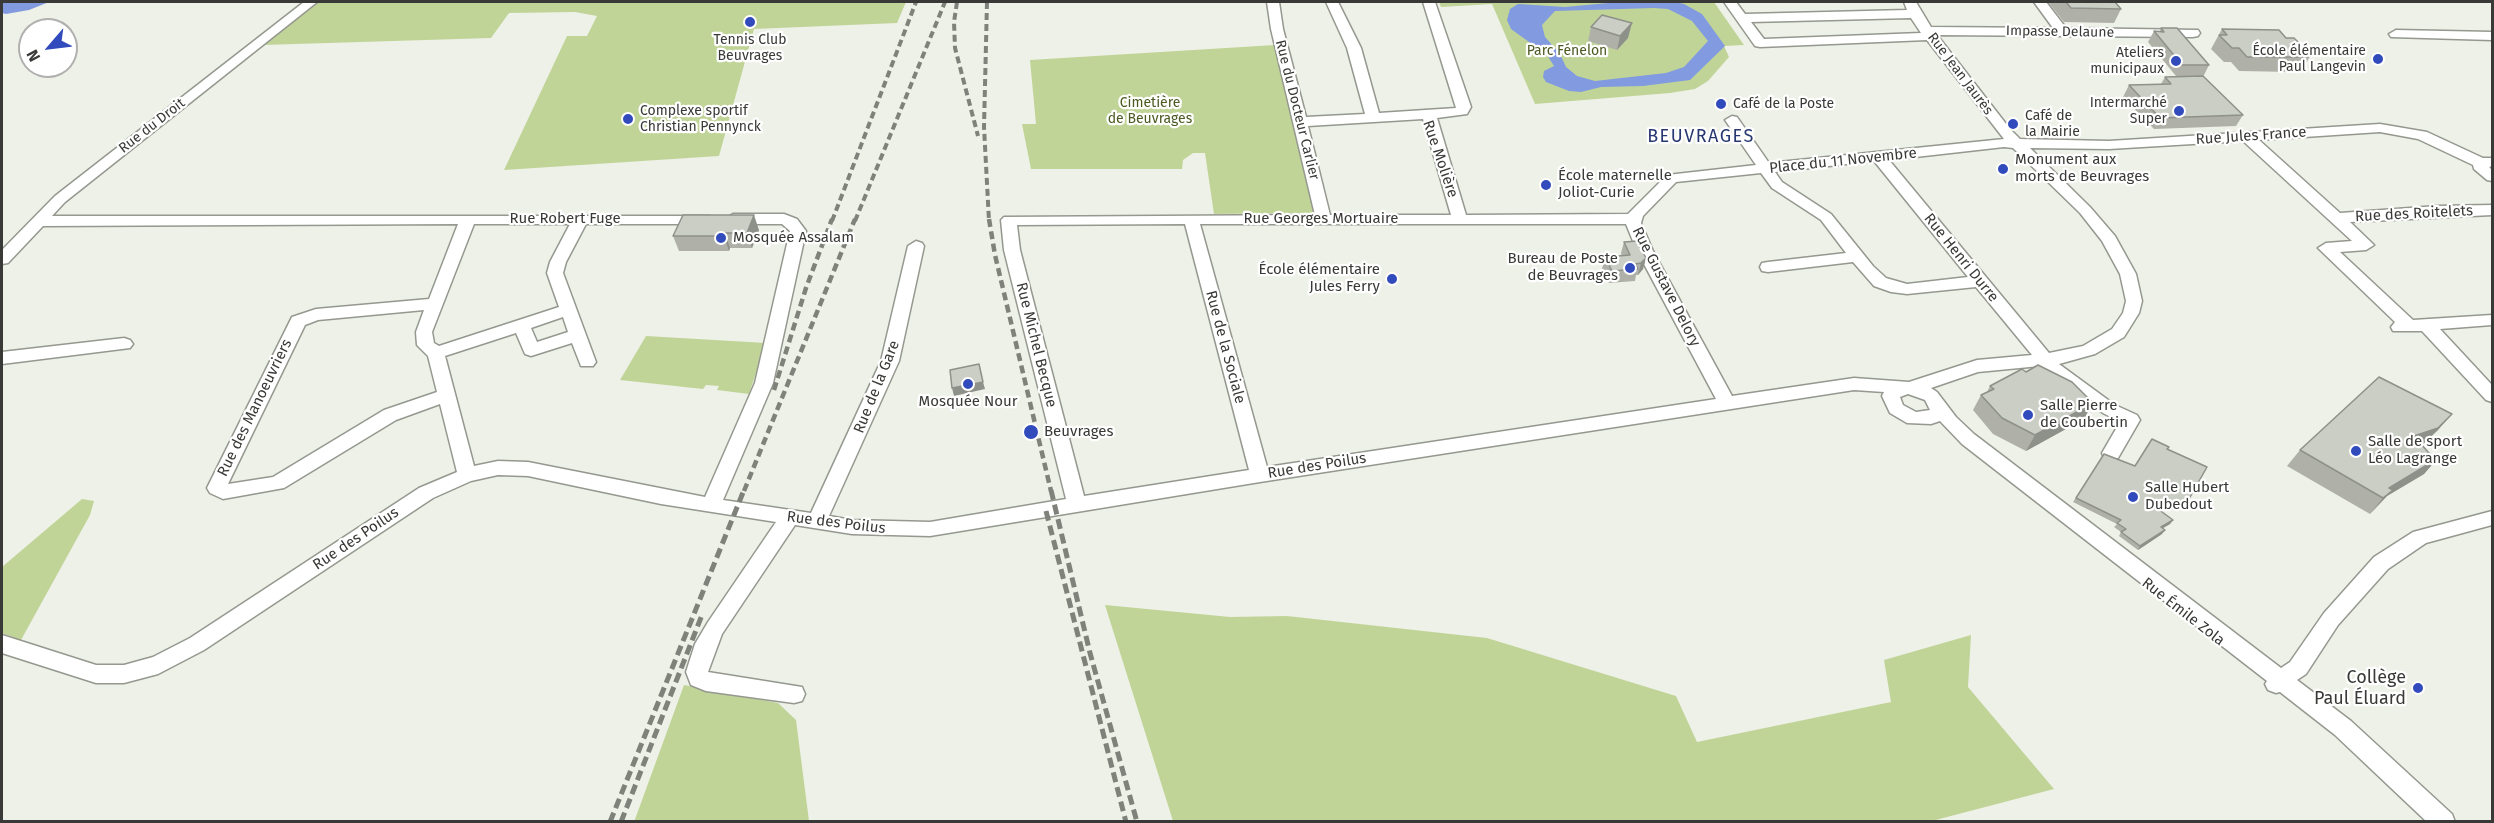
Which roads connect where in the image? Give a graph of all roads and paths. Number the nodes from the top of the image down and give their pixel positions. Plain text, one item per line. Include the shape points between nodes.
1 (311, 2) edge
2 (1274, 2) edge
3 (1332, 2) edge
4 (1429, 2) edge
5 (1730, 2) edge
6 (2040, 2) edge
7 (1912, 8) edge
8 (1742, 18) junction
9 (2062, 33) junction
10 (2193, 33) dead end
11 (1928, 34) junction
12 (2396, 34) dead end
13 (2493, 36) edge
14 (1429, 114) junction
15 (1373, 116) junction
16 (1732, 120) dead end
17 (1300, 122) junction
18 (2246, 136) junction
19 (2014, 143) junction
20 (1878, 156) junction
21 (2487, 163) edge
22 (1766, 170) junction
23 (2493, 177) edge
24 (1672, 178) joint
25 (2493, 210) edge
26 (1323, 218) junction
27 (2336, 218) junction
28 (581, 219) junction
29 (1191, 219) junction
30 (1460, 219) junction
31 (1633, 219) junction
32 (468, 220) junction
33 (1009, 220) joint
34 (37, 221) junction
35 (916, 246) dead end
36 (1857, 257) junction
37 (2, 260) edge
38 (1768, 267) dead end
39 (1980, 281) junction
40 (434, 304) junction
41 (567, 310) junction
42 (2493, 320) edge
43 (522, 325) junction
44 (2410, 326) junction
45 (577, 335) junction
46 (124, 344) dead end
47 (436, 353) junction
48 (2, 358) edge
49 (2045, 360) junction
50 (587, 362) dead end
51 (1963, 371) junction
52 (1841, 386) junction
53 (1908, 388) junction
54 (447, 395) junction
55 (2493, 396) edge
56 (1727, 403) junction
57 (1895, 407) junction
58 (1939, 407) junction
59 (1919, 419) junction
60 (2111, 453) dead end
61 (467, 475) junction
62 (1260, 475) junction
63 (1077, 505) junction
64 (711, 506) junction
65 (790, 518) junction
66 (2493, 518) edge
67 (817, 522) junction
68 (2083, 532) junction
69 (2493, 532) edge
70 (2395, 553) junction
71 (2, 644) edge
72 (2279, 682) junction
73 (794, 694) dead end
74 (2355, 744) junction
75 (2433, 822) edge
76 (2444, 822) edge

1 - 34 street, Rue du Droit via 70,190
2 - 17 street, Rue du Docteur Carlier
3 - 15 street via 1354,48
4 - 14 street via 1464,107 1458,113
5 - 8 street
6 - 9 street
7 - 8 street
7 - 11 street, Rue Jean Jaurès
8 - 11 street, Impasse Delaune via 1760,43
9 - 10 street, Impasse Delaune
9 - 11 street, Impasse Delaune
11 - 19 street, Rue Jean Jaurès
12 - 13 street
14 - 15 street, Rue Molière
14 - 30 street, Rue Molière
15 - 17 street, Rue Molière
16 - 22 street
17 - 26 street, Rue du Docteur Carlier
18 - 19 street, Rue Jules France via 2109,145
18 - 21 street, Rue Jules France via 2390,128 2422,135
18 - 27 street
19 - 20 street, Place du 11 Novembre
19 - 49 street, Rue Jean Jaurès via 2104,233 2120,258 2134,294 2131,313 2114,337 2082,353
20 - 22 street, Place du 11 Novembre
20 - 39 street, Rue Henri Durre
21 - 23 street via 2479,166
22 - 24 street, Place du 11 Novembre
22 - 36 street via 1781,188 1826,217
24 - 31 street, Rue Gustave Delory
25 - 27 street, Rue des Roitelets
26 - 29 street, Rue Georges Mortuaire
26 - 30 street, Rue Georges Mortuaire
27 - 44 street via 2366,245 2326,248
28 - 32 street, Rue Robert Fuge
28 - 41 street via 555,270
28 - 64 street, Rue Robert Fuge via 778,219 789,220 796,226 782,312 764,383
29 - 33 street, Rue Georges Mortuaire
29 - 62 street, Rue de la Sociale
30 - 31 street, Rue Georges Mortuaire
31 - 56 street, Rue Gustave Delory via 1645,251
32 - 34 street, Rue Robert Fuge
32 - 40 street
33 - 63 street, Rue Michel Becque via 1012,250
34 - 37 street, Rue du Droit
35 - 67 street, Rue de la Gare via 890,361
36 - 38 street
36 - 39 street via 1875,279 1897,288
39 - 49 street, Rue Henri Durre
40 - 47 street via 424,332 426,345
40 - 54 street, Rue des Manoeuvriers via 316,315 298,321 217,488 224,492 277,483 390,415
41 - 43 street
41 - 45 street
42 - 44 street
43 - 45 street via 531,351
43 - 47 street
44 - 55 street
45 - 50 street
46 - 48 street
47 - 54 street
49 - 51 street, Rue Jean Jaurès via 1983,365
49 - 60 street, Rue Henri Durre via 2109,409 2131,420
51 - 53 street, Rue Jean Jaurès
51 - 58 street via 1947,389
52 - 53 street, Rue des Poilus via 1868,383
52 - 56 street, Rue des Poilus
52 - 57 street, Rue Émile Zola
53 - 57 street via 1892,395
53 - 58 street, Rue Émile Zola via 1929,394
54 - 61 street
56 - 62 street, Rue des Poilus
57 - 59 street, Rue Émile Zola
58 - 59 street via 1933,417
58 - 68 street, Rue Émile Zola via 1968,439
59 - 68 street, Rue Émile Zola via 1942,430
61 - 64 street, Rue des Poilus via 498,468 522,468
61 - 71 street, Rue des Poilus via 417,498 197,644 158,665 104,675
62 - 63 street, Rue des Poilus
63 - 67 street, Rue des Poilus via 930,529 861,528
64 - 65 street, Rue des Poilus
65 - 67 street, Rue des Poilus
65 - 73 street via 715,628 696,672 706,682
66 - 70 street via 2426,534
68 - 72 street, Rue Émile Zola
69 - 70 street
70 - 72 street via 2370,573 2331,619 2298,668
72 - 74 street, Rue Émile Zola
74 - 75 street, Rue Émile Zola
74 - 76 street, Rue Émile Zola

